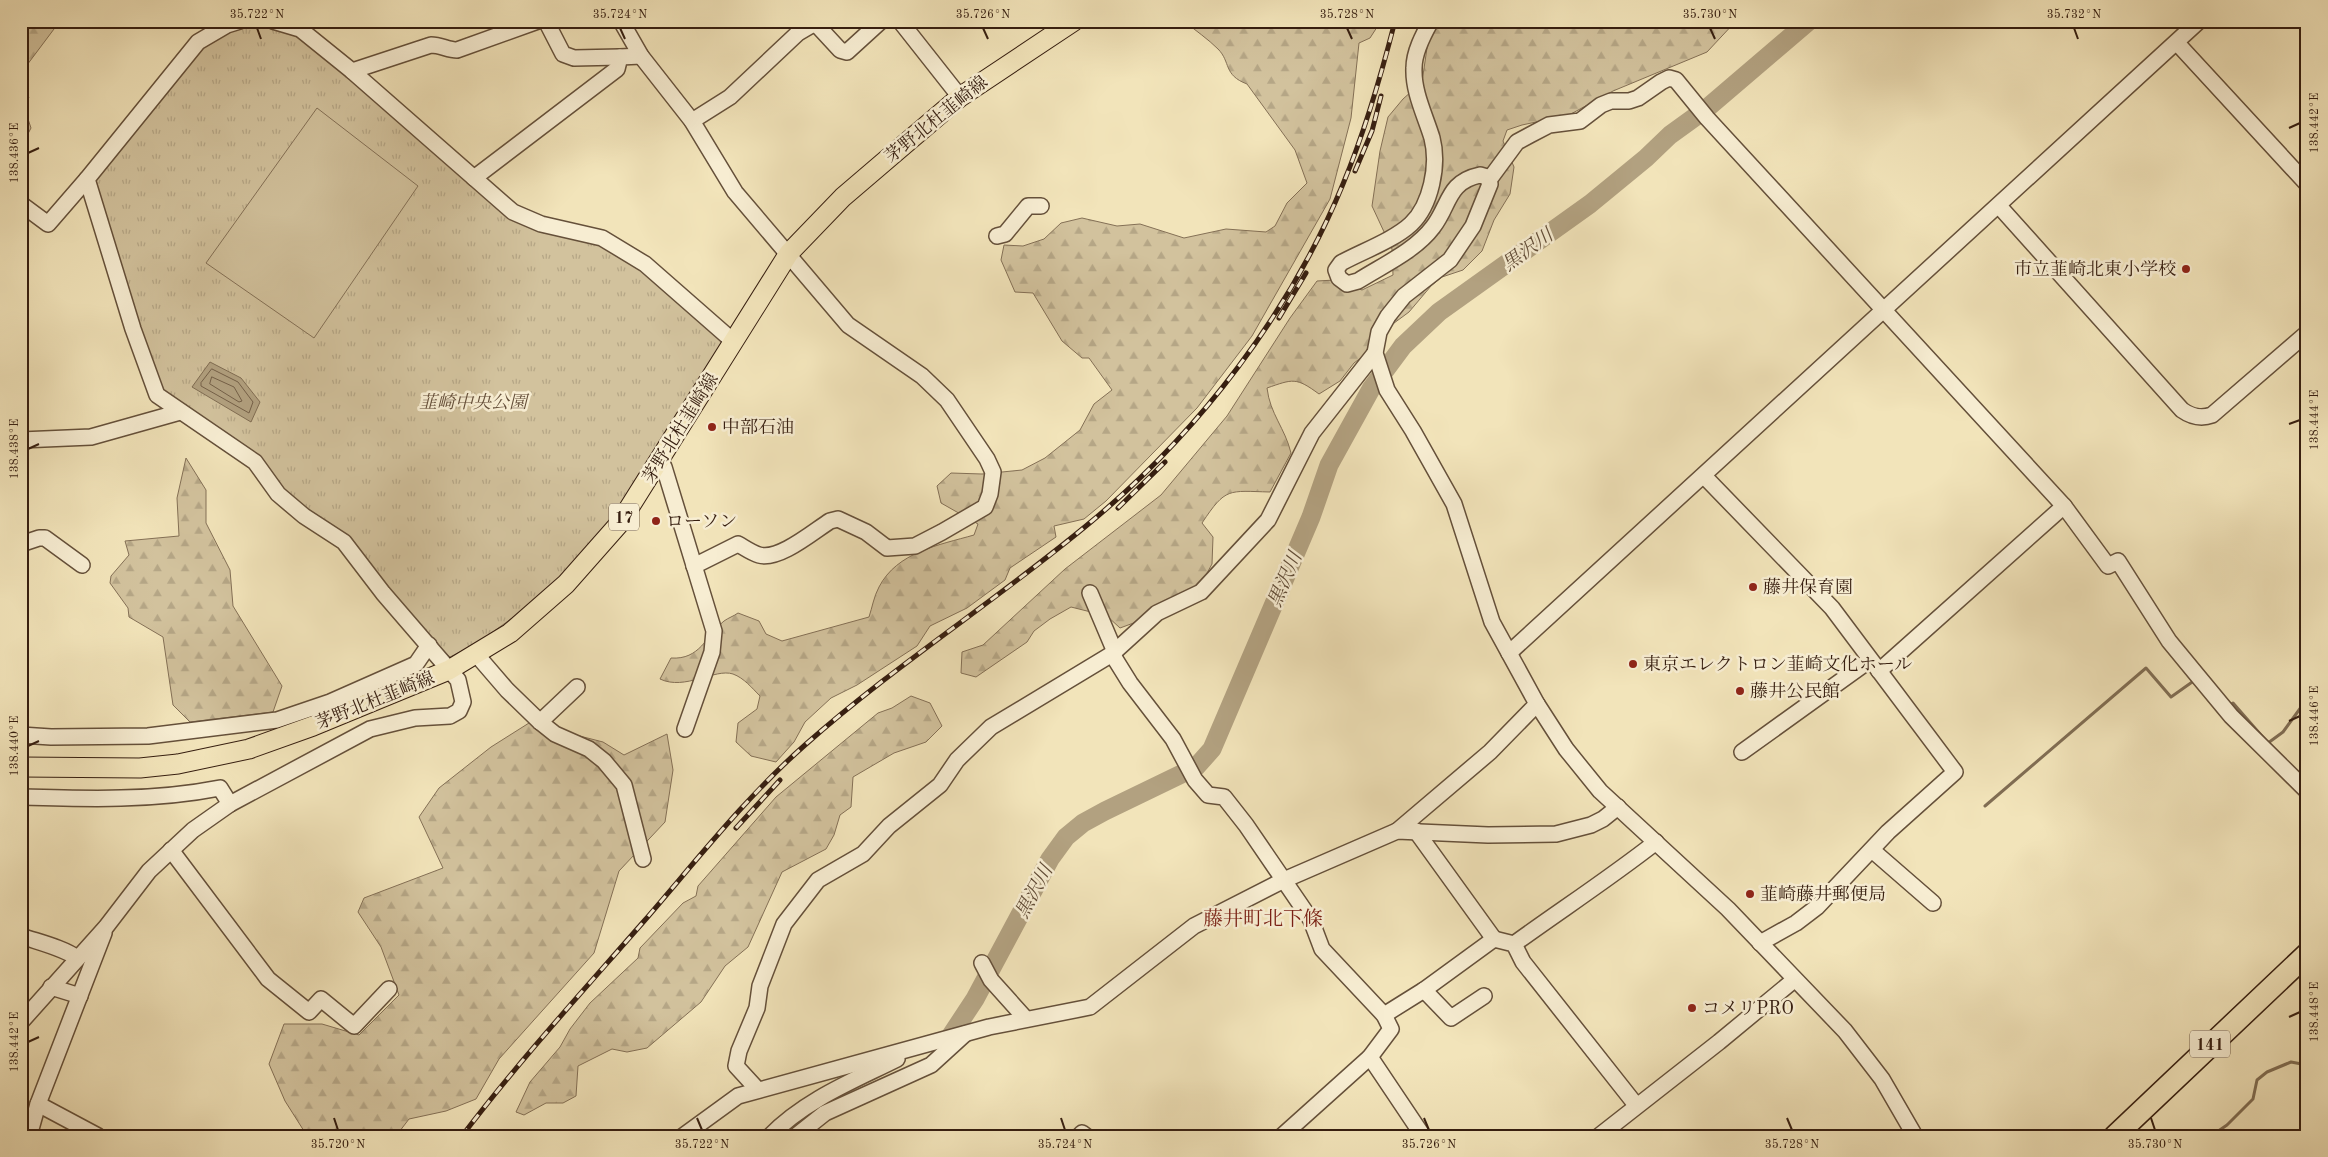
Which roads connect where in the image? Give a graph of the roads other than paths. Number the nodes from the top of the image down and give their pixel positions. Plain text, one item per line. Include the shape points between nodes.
1 (240, 21) edge
2 (273, 21) edge
3 (538, 21) edge
4 (546, 21) edge
5 (621, 21) edge
6 (636, 21) edge
7 (881, 21) edge
8 (900, 21) edge
9 (1074, 21) edge
10 (1431, 21) edge
11 (2198, 22) edge
12 (296, 25) edge
13 (629, 37) junction
14 (2177, 43) junction
15 (620, 56) junction
16 (641, 56) junction
17 (352, 71) junction
18 (960, 97) junction
19 (692, 121) junction
20 (474, 178) junction
21 (1489, 180) junction
22 (2307, 184) edge
23 (85, 188) junction
24 (21, 204) edge
25 (1041, 206) dead end
26 (1999, 206) junction
27 (997, 236) dead end
28 (789, 253) junction
29 (1884, 310) junction
30 (2307, 332) edge
31 (734, 342) junction
32 (1377, 359) junction
33 (180, 412) junction
34 (21, 440) edge
35 (658, 463) junction
36 (1704, 476) junction
37 (2064, 506) junction
38 (21, 544) edge
39 (82, 565) dead end
40 (694, 566) junction
41 (1090, 593) dead end
42 (429, 645) junction
43 (1114, 653) junction
44 (1509, 653) junction
45 (476, 654) junction
46 (1874, 666) junction
47 (449, 670) junction
48 (577, 687) dead end
49 (1537, 704) junction
50 (540, 722) junction
51 (684, 729) dead end
52 (21, 736) edge
53 (1742, 752) dead end
54 (21, 767) edge
55 (2307, 791) edge
56 (21, 797) edge
57 (230, 804) junction
58 (1618, 807) junction
59 (1397, 831) junction
60 (1416, 831) junction
61 (1656, 842) junction
62 (171, 850) junction
63 (1872, 850) junction
64 (643, 859) dead end
65 (1284, 880) junction
66 (1933, 903) dead end
67 (106, 927) junction
68 (21, 936) edge
69 (1494, 939) junction
70 (1760, 943) junction
71 (1514, 944) junction
72 (2307, 954) edge
73 (76, 958) junction
74 (986, 971) dead end
75 (1794, 980) junction
76 (51, 987) junction
77 (389, 989) dead end
78 (1424, 990) junction
79 (80, 996) junction
80 (1484, 996) dead end
81 (1384, 1015) junction
82 (1026, 1019) junction
83 (21, 1022) edge
84 (964, 1034) junction
85 (915, 1047) junction
86 (1370, 1057) junction
87 (758, 1090) junction
88 (38, 1104) junction
89 (1636, 1105) junction
90 (28, 1136) edge
91 (98, 1136) edge
92 (683, 1136) edge
93 (770, 1136) edge
94 (796, 1136) edge
95 (1080, 1136) edge
96 (1086, 1136) edge
97 (1282, 1136) edge
98 (1423, 1136) edge
99 (1598, 1136) edge
100 (1915, 1136) edge
101 (2115, 1136) edge

1 - 23 street via 198,42
2 - 12 street
3 - 17 street via 457,50 431,44
4 - 15 street via 563,54 574,58
5 - 13 street
6 - 13 street
7 - 19 street via 847,52 840,50 815,23 798,33 730,97
8 - 18 street
9 - 18 main road, 茅野北杜韮崎線 / 17
10 - 21 street via 1414,66 1415,84 1432,140 1434,170 1428,196 1411,224 1341,263 1336,270 1339,278 1347,284 1358,281 1424,238 1452,191 1463,180 1480,174
11 - 14 street
12 - 17 street
13 - 16 street
14 - 22 street
14 - 26 street
15 - 16 street
15 - 20 street via 616,69
16 - 19 street
17 - 20 street
18 - 28 main road, 茅野北杜韮崎線 / 17 via 843,197
19 - 28 street via 735,192
20 - 31 street via 513,212 541,224 602,238 645,264
21 - 29 street via 1518,142 1549,125 1580,121 1601,105 1611,101 1629,101 1669,78 1676,80
21 - 32 street via 1473,226 1450,260 1404,296 1388,316 1379,332
23 - 24 street via 48,224
23 - 33 street via 156,394
25 - 27 street via 1028,206 1005,234
26 - 29 street
26 - 30 street via 2189,415 2204,418 2212,415
28 - 31 main road, 茅野北杜韮崎線 / 17
28 - 40 street via 848,325 922,376 947,400 988,459 993,472 990,494 985,507 915,546 887,548 866,532 838,519 780,553 759,555 738,544
29 - 36 street
29 - 37 street
31 - 35 main road, 茅野北杜韮崎線 / 17
32 - 43 street via 1312,433 1268,520 1255,536 1201,592 1158,613
32 - 44 street via 1384,382 1454,504 1492,622
33 - 34 street via 90,437
33 - 42 street via 255,462 278,494 344,542
35 - 40 street via 664,467
35 - 45 main road, 茅野北杜韮崎線 / 17 via 619,524 566,584 532,617
36 - 44 street
36 - 46 street via 1820,594
37 - 46 street
37 - 55 street via 2108,566 2118,561 2169,641 2220,702
38 - 39 street via 45,538
40 - 51 street via 714,631 712,652
41 - 43 street
42 - 47 street
42 - 52 street via 416,664 330,702 277,720 148,736
43 - 65 street via 1130,683 1173,739 1195,780 1208,795 1224,798
43 - 87 street via 991,727 957,760 940,784 889,826 863,854 818,880 784,924 739,1051 736,1066
44 - 49 street
45 - 47 main road, 茅野北杜韮崎線 / 17
45 - 50 street
46 - 53 street
46 - 63 street via 1955,772
47 - 54 main road, 茅野北杜韮崎線 / 17 via 249,749 178,764 140,768
47 - 57 street via 458,680 463,702 459,710 450,716 415,718 370,729
48 - 50 street
49 - 58 street via 1566,749 1600,791
49 - 59 street via 1490,752
50 - 64 street via 555,734 589,749 624,785
56 - 57 street via 154,798 220,788
57 - 62 street
58 - 60 street via 1591,825 1556,834
58 - 61 street
59 - 60 street
59 - 65 street
60 - 69 street
61 - 70 street
61 - 71 street
62 - 67 street via 149,871
62 - 77 street via 268,980 309,1012 321,999 354,1026
63 - 66 street
63 - 70 street via 1817,908
65 - 81 street via 1311,920 1322,949
65 - 82 street via 1194,926 1090,1007
67 - 73 street
67 - 79 street
68 - 73 street via 68,951
69 - 71 street
69 - 78 street
70 - 75 street
71 - 89 street via 1523,962
72 - 101 highway, 141
73 - 76 street
74 - 82 street
75 - 89 street
75 - 100 street via 1868,1059
76 - 79 street
76 - 83 street
78 - 80 street via 1451,1018
78 - 81 street
79 - 88 street
81 - 86 street via 1391,1029
82 - 84 street
84 - 85 street
84 - 94 street via 931,1065 825,1113
85 - 87 street
85 - 93 street via 902,1057 812,1102
86 - 97 street
86 - 98 street
87 - 92 street via 738,1096
88 - 90 street
88 - 91 street
89 - 99 street
95 - 96 street via 1082,1133

